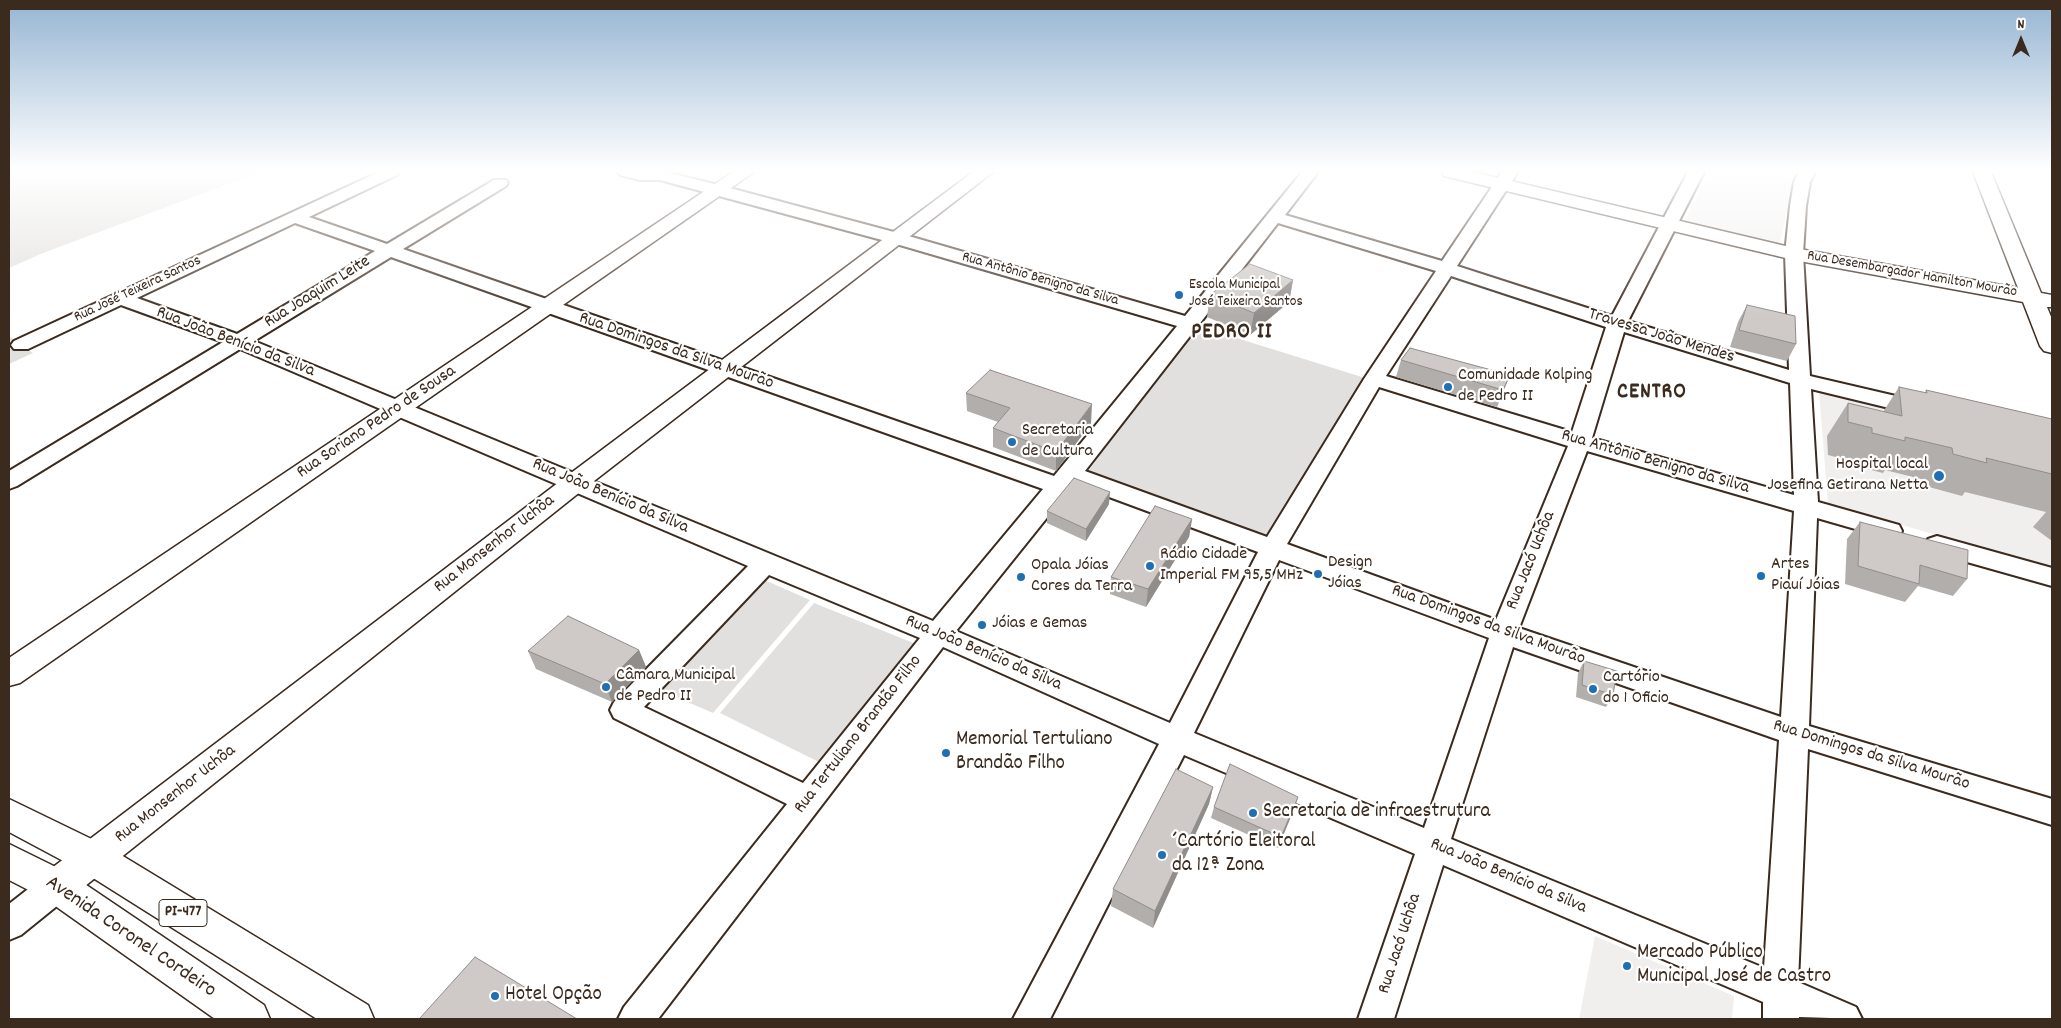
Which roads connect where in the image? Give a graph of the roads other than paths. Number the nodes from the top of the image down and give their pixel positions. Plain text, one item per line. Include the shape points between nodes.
1 (286, 220) edge
2 (306, 220) edge
3 (438, 220) edge
4 (676, 220) edge
5 (829, 220) edge
6 (923, 220) edge
7 (1273, 220) edge
8 (1285, 220) edge
9 (1477, 220) edge
10 (1653, 220) edge
11 (1672, 220) edge
12 (1797, 220) edge
13 (2005, 220) edge
14 (1670, 225) junction
15 (899, 239) junction
16 (390, 249) junction
17 (1794, 254) junction
18 (1445, 268) junction
19 (119, 298) junction
20 (2042, 299) edge
21 (548, 307) junction
22 (1188, 323) junction
23 (1617, 324) junction
24 (240, 342) junction
25 (21, 345) dead end
26 (2052, 346) edge
27 (726, 370) junction
28 (1374, 379) junction
29 (1801, 380) junction
30 (397, 409) junction
31 (1936, 413) edge
32 (1580, 442) junction
33 (1064, 480) junction
34 (9, 482) edge
35 (576, 482) junction
36 (1806, 507) junction
37 (1273, 547) junction
38 (765, 563) junction
39 (2052, 577) edge
40 (1504, 633) junction
41 (938, 634) junction
42 (9, 674) edge
43 (1793, 733) junction
44 (1176, 739) junction
45 (809, 800) junction
46 (2052, 812) edge
47 (9, 814) edge
48 (1434, 845) junction
49 (94, 859) junction
50 (9, 861) edge
51 (57, 886) junction
52 (9, 924) edge
53 (1780, 1006) edge
54 (250, 1019) edge
55 (354, 1019) edge
56 (636, 1019) edge
57 (1031, 1019) edge
58 (1376, 1019) edge
59 (1844, 1019) edge

1 - 19 street, Rua José Teixeira Santos
2 - 16 street, Rua Domingos da Silva Mourão
3 - 16 street, Rua Joaquim Leite
4 - 21 street, Rua Soriano Pedro de Sousa
5 - 15 street, Rua Antônio Benigno da Silva
6 - 15 street, Rua Monsenhor Uchôa
7 - 22 street, Rua Tertuliano Brandão Filho
8 - 18 street, Travessa João Mendes
9 - 18 street
10 - 14 street, Rua Desembargador Hamilton Mourão
11 - 14 street, Rua Jacó Uchôa
12 - 17 street
13 - 20 street
14 - 17 street, Rua Desembargador Hamilton Mourão
14 - 23 street, Rua Jacó Uchôa
15 - 22 street, Rua Antônio Benigno da Silva
15 - 27 street, Rua Monsenhor Uchôa
16 - 21 street, Rua Domingos da Silva Mourão
16 - 24 street, Rua Joaquim Leite
17 - 20 street, Rua Desembargador Hamilton Mourão
17 - 29 street
18 - 23 street, Travessa João Mendes
18 - 28 street
19 - 24 street, Rua João Benício da Silva
19 - 25 street, Rua José Teixeira Santos
20 - 26 street
21 - 27 street, Rua Domingos da Silva Mourão
21 - 30 street, Rua Soriano Pedro de Sousa
22 - 33 street, Rua Tertuliano Brandão Filho
23 - 29 street, Travessa João Mendes
23 - 32 street, Rua Jacó Uchôa
24 - 30 street, Rua João Benício da Silva
24 - 34 street, Rua Joaquim Leite
27 - 33 street, Rua Domingos da Silva Mourão
27 - 35 street, Rua Monsenhor Uchôa
28 - 32 street, Rua Antônio Benigno da Silva
28 - 37 street
29 - 31 street, Travessa João Mendes
29 - 36 street
30 - 35 street, Rua João Benício da Silva
30 - 42 street, Rua Soriano Pedro de Sousa
32 - 36 street, Rua Antônio Benigno da Silva
32 - 40 street, Rua Jacó Uchôa
33 - 37 street, Rua Domingos da Silva Mourão
33 - 41 street, Rua Tertuliano Brandão Filho
35 - 38 street, Rua João Benício da Silva
35 - 49 street, Rua Monsenhor Uchôa
36 - 39 street, Rua Antônio Benigno da Silva
36 - 43 street
37 - 40 street, Rua Domingos da Silva Mourão
37 - 44 street
38 - 41 street, Rua João Benício da Silva
38 - 45 street via 624,710
40 - 43 street, Rua Domingos da Silva Mourão
40 - 48 street, Rua Jacó Uchôa
41 - 44 street, Rua João Benício da Silva
41 - 45 street, Rua Tertuliano Brandão Filho
43 - 46 street, Rua Domingos da Silva Mourão
43 - 53 street
44 - 48 street, Rua João Benício da Silva
44 - 57 street
45 - 56 street, Rua Tertuliano Brandão Filho
47 - 49 street, PI-477
48 - 53 street, Rua João Benício da Silva
48 - 58 street, Rua Jacó Uchôa
49 - 51 street, Rua Monsenhor Uchôa
49 - 55 street, PI-477
50 - 51 street, Avenida Coronel Cordeiro / PI-477
51 - 52 street, Rua Monsenhor Uchôa
51 - 54 street, Avenida Coronel Cordeiro / PI-477
53 - 59 street, Rua João Benício da Silva

